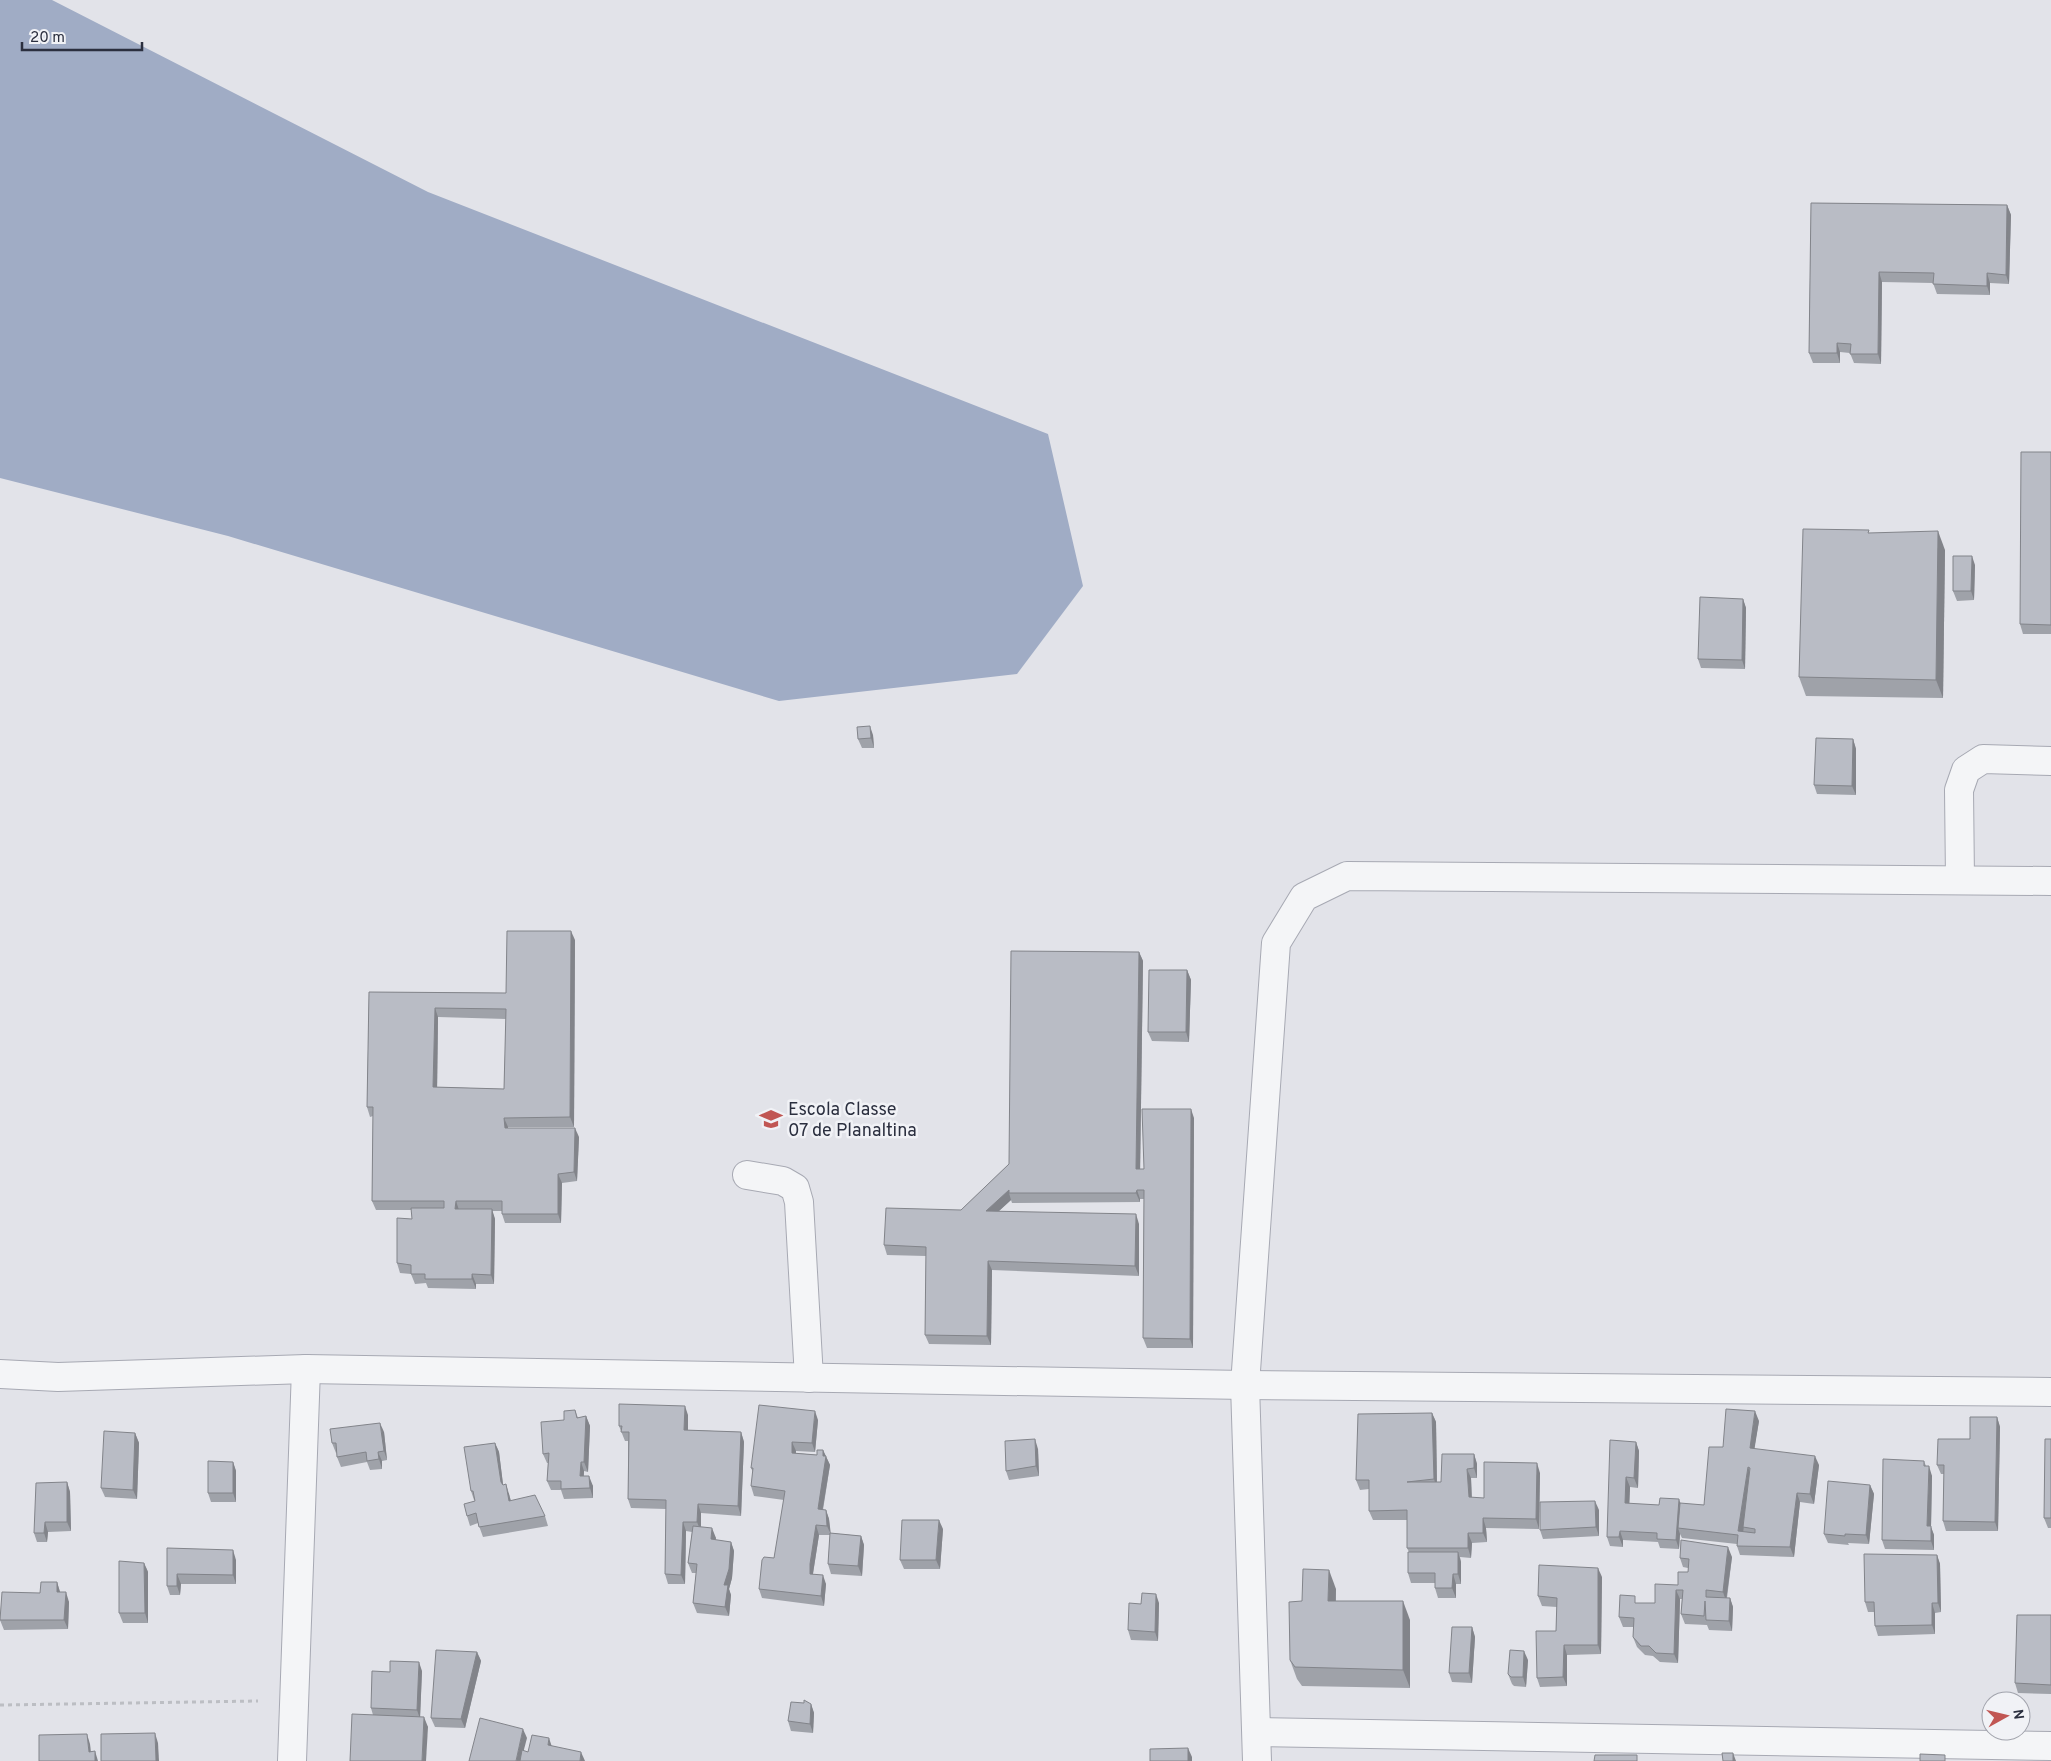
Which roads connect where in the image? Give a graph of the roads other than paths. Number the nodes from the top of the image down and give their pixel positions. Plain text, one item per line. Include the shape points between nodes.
1 (2051, 761) edge
2 (1960, 880) junction
3 (2051, 881) edge
4 (748, 1175) dead end
5 (306, 1369) junction
6 (0, 1374) edge
7 (809, 1378) junction
8 (1245, 1385) junction
9 (2051, 1392) edge
10 (1258, 1732) junction
11 (2051, 1746) edge
12 (292, 1761) edge
13 (1257, 1761) edge

1 - 2 street via 1983,759 1966,770 1959,790
2 - 3 street
2 - 8 street via 1347,876 1304,897 1276,943
4 - 7 street via 783,1181 795,1188 799,1202
5 - 6 street via 58,1377
5 - 7 street
5 - 12 street
7 - 8 street
8 - 9 street
8 - 10 street
10 - 11 street
10 - 13 street

